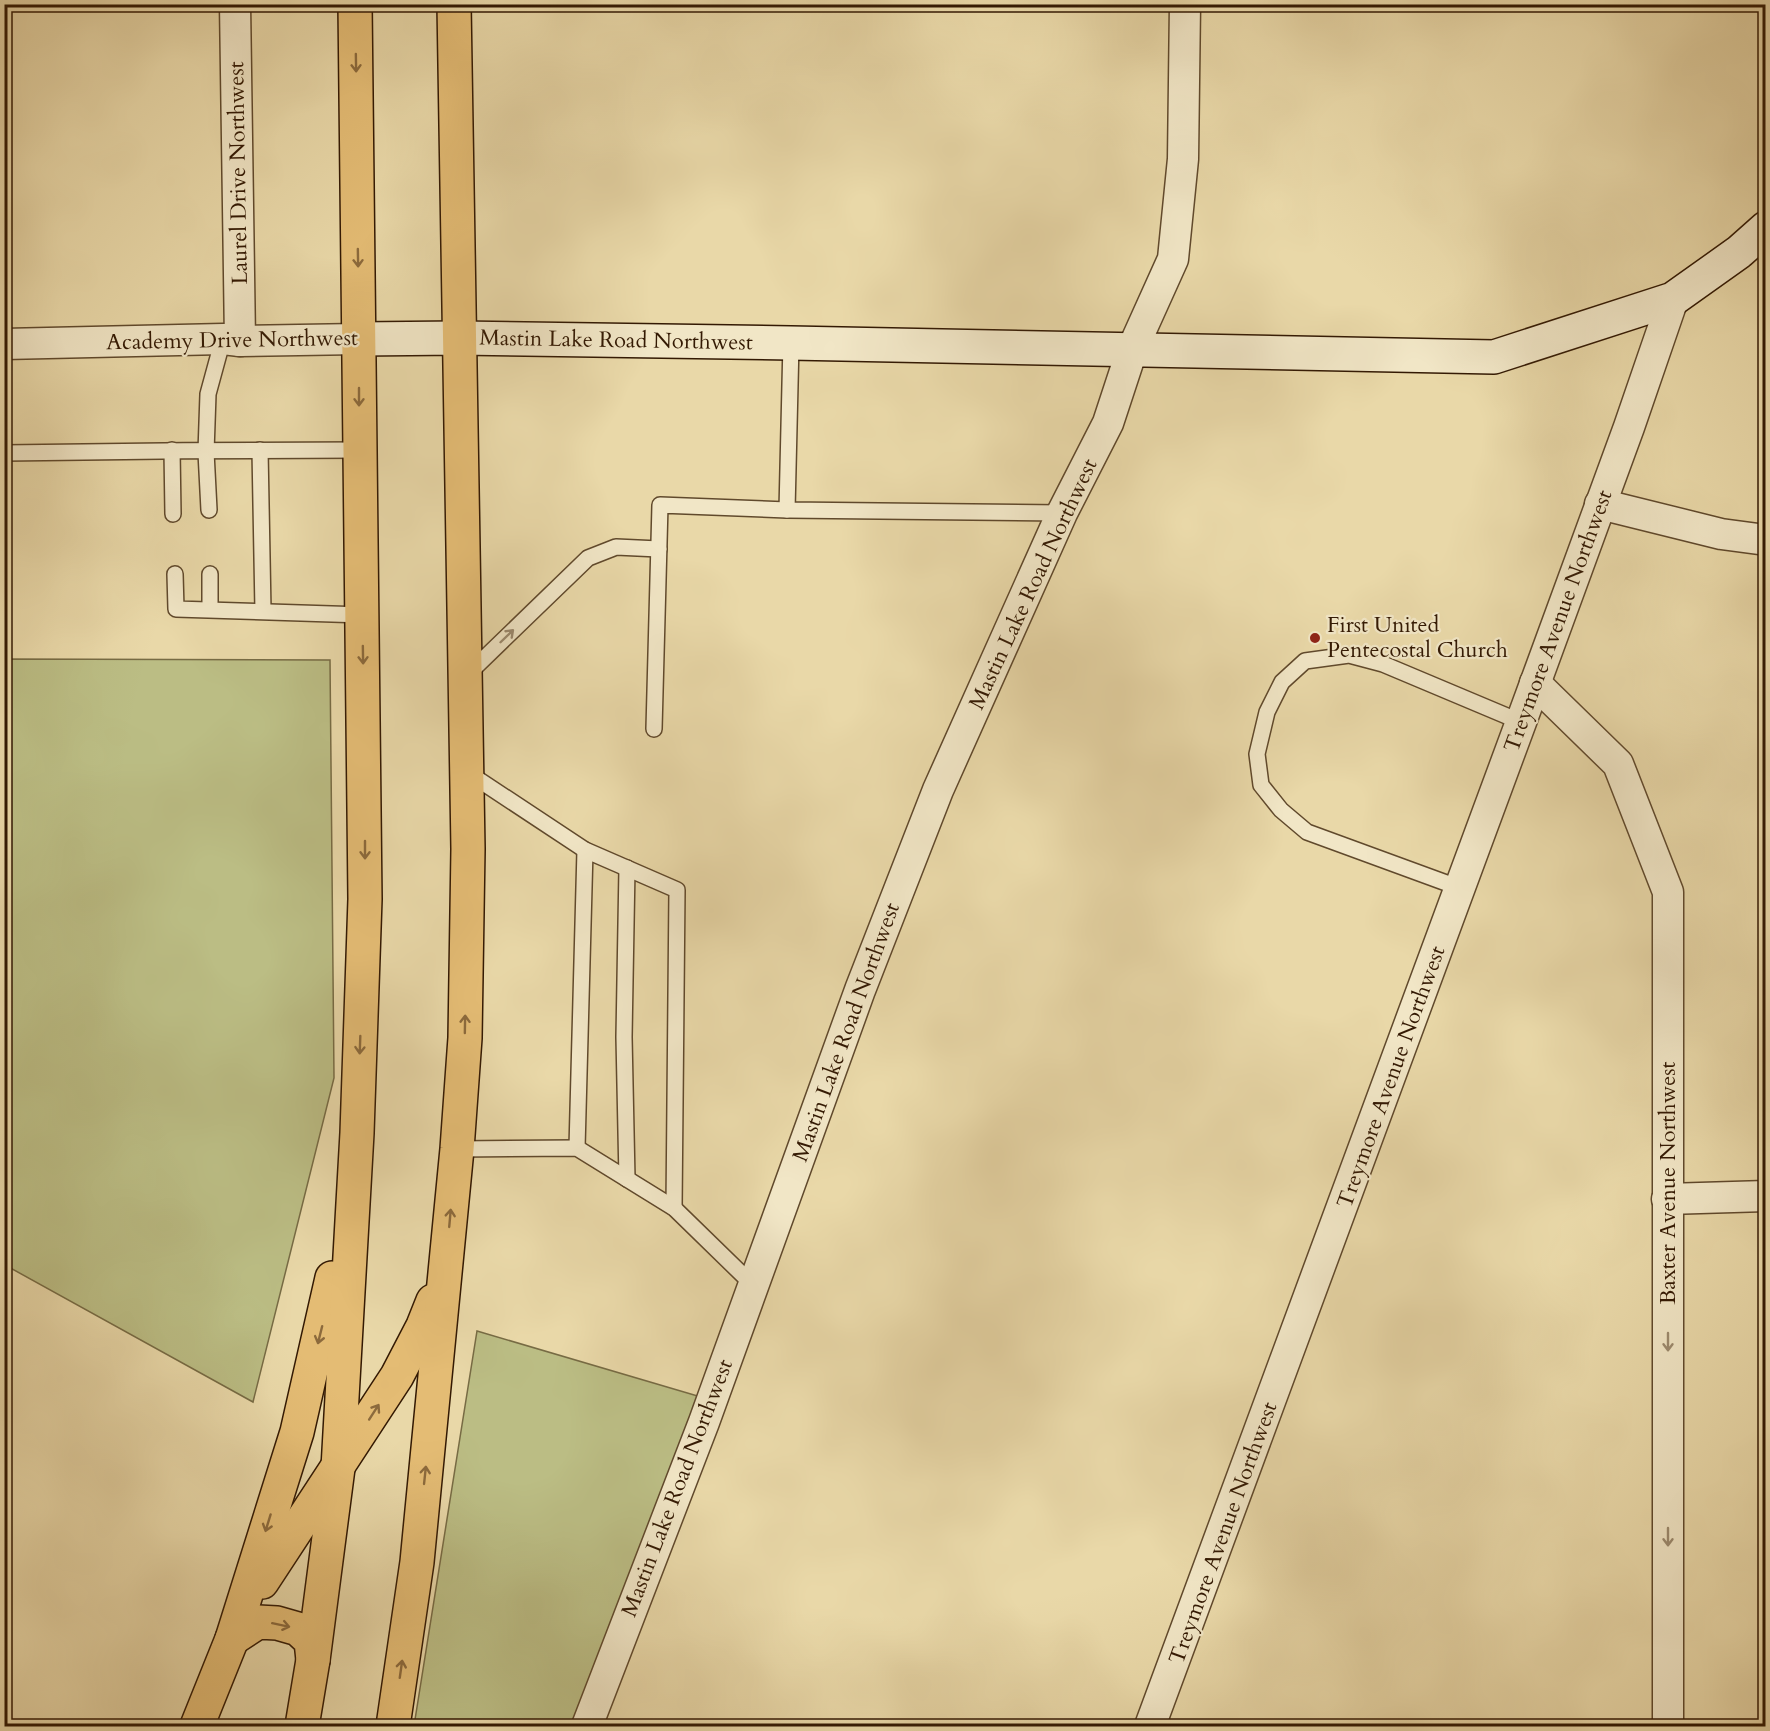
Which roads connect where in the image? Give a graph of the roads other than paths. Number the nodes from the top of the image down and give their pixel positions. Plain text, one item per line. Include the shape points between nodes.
1 (235, 4) edge
2 (356, 4) edge
3 (454, 4) edge
4 (1185, 4) edge
5 (1766, 228) edge
6 (1672, 299) junction
7 (459, 338) junction
8 (359, 339) junction
9 (231, 340) junction
10 (791, 343) junction
11 (4, 344) edge
12 (1132, 350) junction
13 (172, 450) junction
14 (260, 450) junction
15 (360, 450) junction
16 (206, 452) junction
17 (4, 453) edge
18 (1600, 504) junction
19 (209, 510) dead end
20 (787, 510) junction
21 (1062, 513) junction
22 (173, 514) dead end
23 (1766, 540) edge
24 (659, 549) junction
25 (175, 574) dead end
26 (210, 574) dead end
27 (210, 609) junction
28 (263, 611) junction
29 (363, 615) junction
30 (465, 677) junction
31 (1535, 683) junction
32 (1521, 722) junction
33 (654, 729) dead end
34 (467, 772) junction
35 (585, 850) junction
36 (627, 868) junction
37 (1460, 888) junction
38 (357, 1133) junction
39 (577, 1148) junction
40 (457, 1149) junction
41 (627, 1179) junction
42 (1766, 1196) edge
43 (1667, 1199) junction
44 (674, 1208) junction
45 (446, 1267) junction
46 (753, 1286) junction
47 (338, 1468) junction
48 (232, 1639) junction
49 (313, 1660) junction
50 (196, 1726) edge
51 (302, 1726) edge
52 (393, 1726) edge
53 (587, 1726) edge
54 (1150, 1726) edge
55 (1668, 1726) edge

1 - 9 street, Laurel Drive Northwest
2 -> 8 highway
3 - 7 highway
4 - 12 street via 1183,159 1173,259
5 - 6 street, Mastin Lake Road Northwest
6 - 12 street, Mastin Lake Road Northwest via 1494,357
6 - 18 street, Treymore Avenue Northwest
7 - 8 street, Academy Drive Northwest
7 - 10 street, Mastin Lake Road Northwest
7 - 30 highway
8 - 9 street, Academy Drive Northwest
8 -> 15 highway
9 - 11 street, Academy Drive Northwest
9 - 16 lane via 208,394
10 - 12 street, Mastin Lake Road Northwest
10 - 20 lane
12 - 21 street, Mastin Lake Road Northwest via 1108,423
13 - 16 lane
13 - 17 lane
13 - 22 lane
14 - 15 lane
14 - 16 lane
14 - 28 lane
15 - 29 highway
16 - 19 lane
18 - 23 street via 1721,534
18 - 31 street, Treymore Avenue Northwest
20 - 21 lane
20 - 24 lane via 660,505
21 - 46 street, Mastin Lake Road Northwest via 938,790 860,990
30 -> 24 lane via 588,558 616,547
24 - 33 lane
25 - 27 lane via 176,609
26 - 27 lane
27 - 28 lane
28 - 29 lane
29 -> 38 highway via 365,899
30 - 34 highway
31 - 32 street, Treymore Avenue Northwest
31 - 43 street, Baxter Avenue Northwest via 1617,764 1668,892
32 - 37 street, Treymore Avenue Northwest
32 - 37 lane via 1383,664 1349,655 1305,661 1282,682 1267,712 1257,754 1261,785 1281,810 1307,832
34 - 35 lane
40 -> 34 highway via 465,1038
35 - 36 lane
35 - 39 lane
36 - 41 lane via 624,1037
36 - 44 lane via 677,890
37 - 54 street, Treymore Avenue Northwest
38 - 47 highway
38 -> 48 highway via 330,1295 297,1432
39 - 40 lane
39 - 41 lane
45 -> 40 highway
41 - 44 lane
42 - 43 street
43 -> 55 street, Baxter Avenue Northwest
44 - 46 lane
47 -> 45 highway via 397,1376 423,1326
52 -> 45 highway via 417,1562
46 - 53 street, Mastin Lake Road Northwest
47 - 48 highway via 269,1568
47 - 49 highway
48 -> 49 highway via 258,1622 277,1623 298,1629 311,1641
48 - 50 highway
49 - 51 highway

